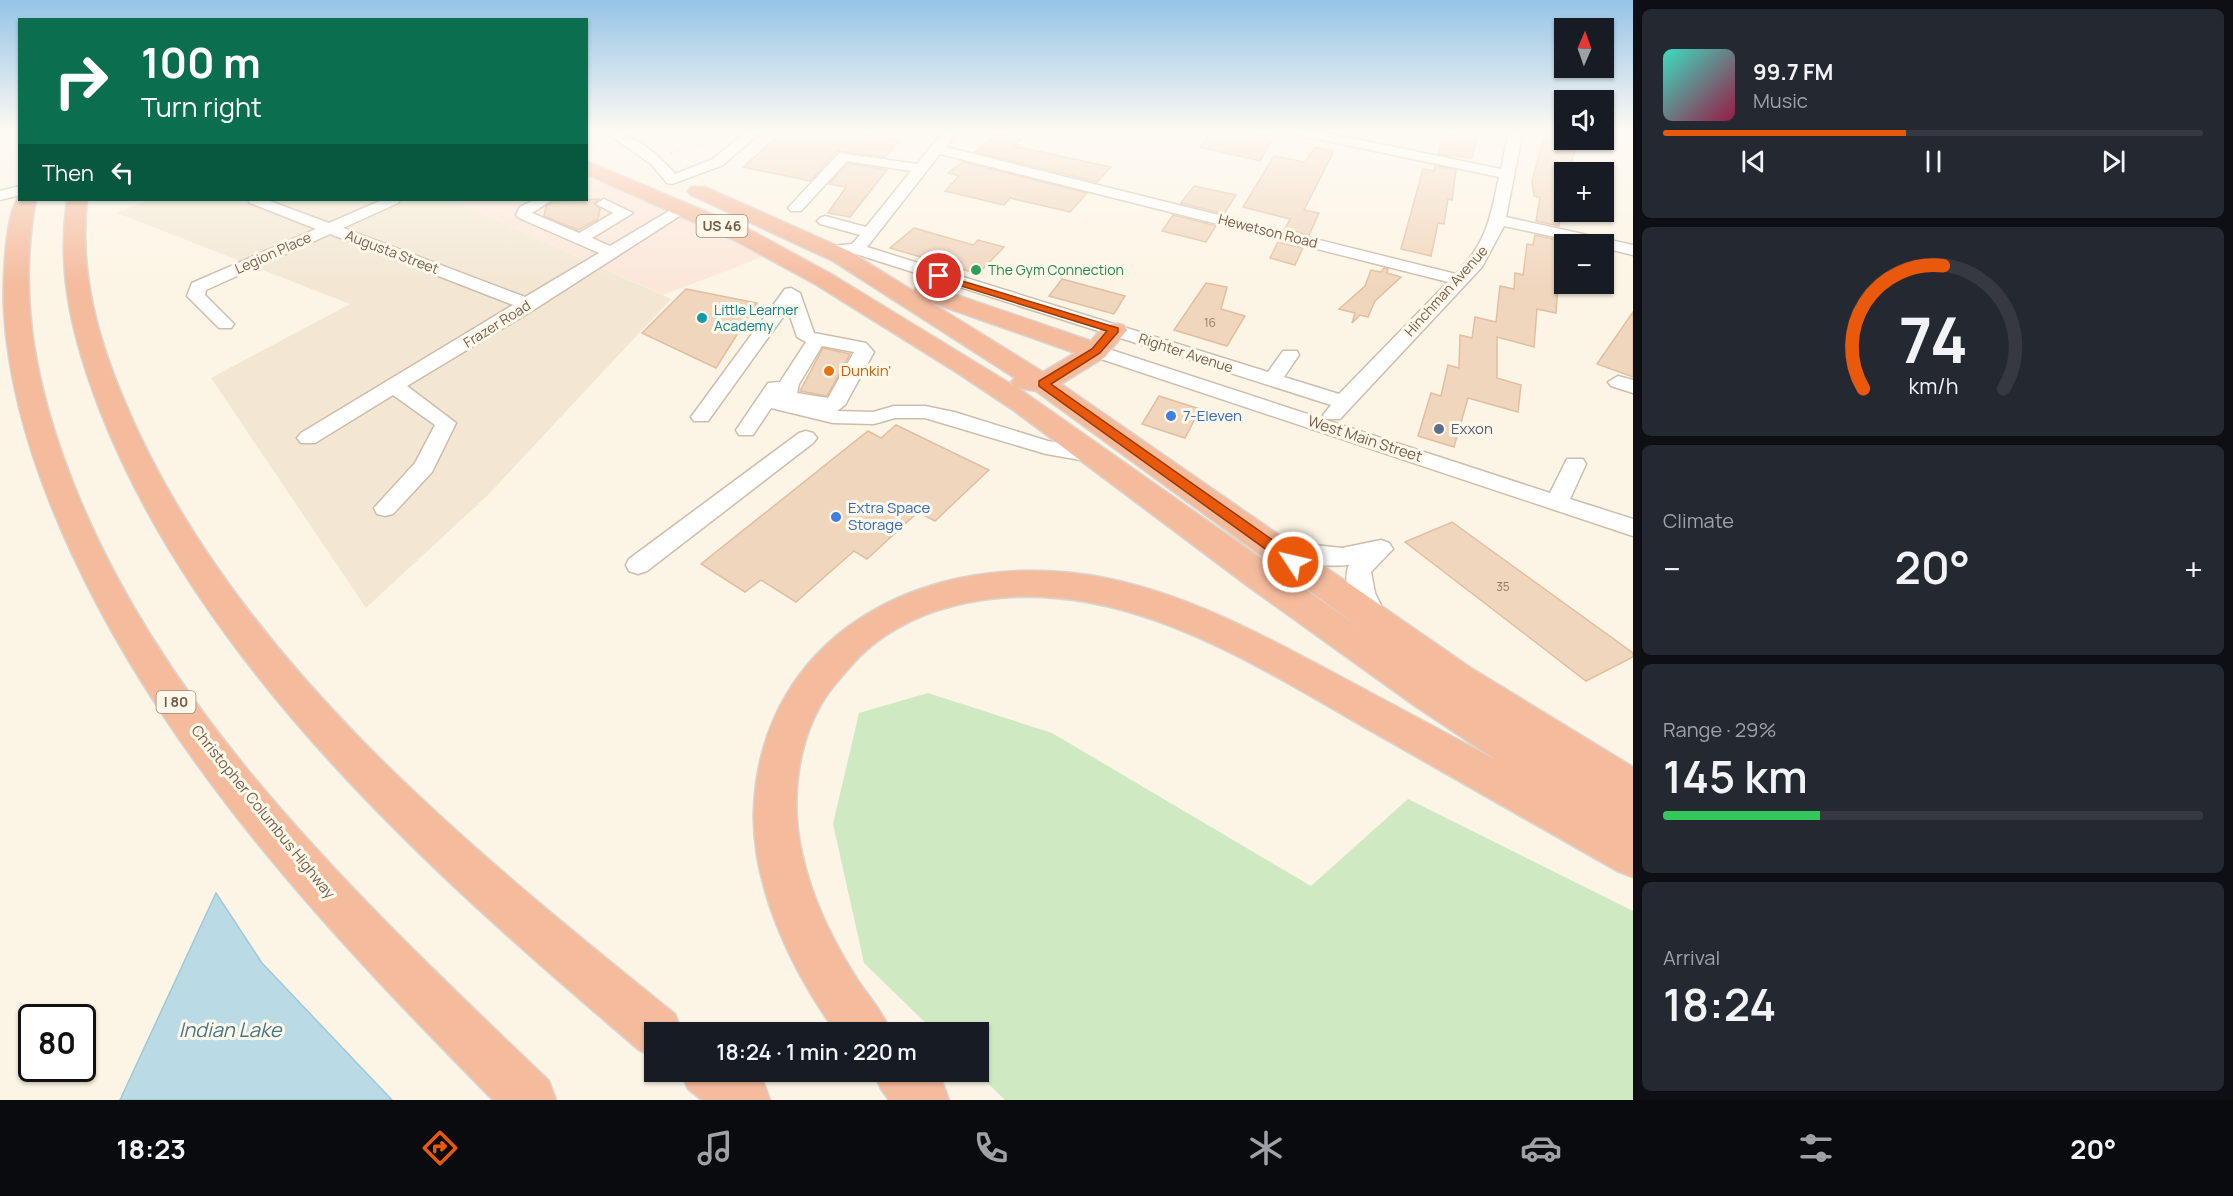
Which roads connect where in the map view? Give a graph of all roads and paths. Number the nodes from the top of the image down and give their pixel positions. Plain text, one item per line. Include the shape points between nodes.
1 (623, 182) edge
2 (677, 182) edge
3 (820, 182) edge
4 (912, 182) edge
5 (1074, 182) edge
6 (1506, 182) edge
7 (17, 198) edge
8 (77, 201) edge
9 (258, 201) edge
10 (391, 201) edge
11 (543, 201) edge
12 (604, 204) dead end
13 (684, 208) junction
14 (796, 208) dead end
15 (1498, 220) junction
16 (825, 221) dead end
17 (329, 228) junction
18 (872, 233) junction
19 (580, 239) junction
20 (1633, 250) edge
21 (613, 253) junction
22 (860, 260) junction
23 (1458, 279) junction
24 (529, 305) junction
25 (225, 324) dead end
26 (1071, 329) junction
27 (1114, 330) junction
28 (811, 338) junction
29 (864, 351) junction
30 (1096, 351) junction
31 (1290, 355) dead end
32 (965, 366) junction
33 (1272, 380) junction
34 (1043, 384) junction
35 (395, 387) junction
36 (767, 401) junction
37 (1343, 402) junction
38 (701, 417) dead end
39 (833, 417) junction
40 (1325, 426) junction
41 (746, 430) dead end
42 (308, 438) dead end
43 (806, 438) dead end
44 (1092, 455) junction
45 (1575, 464) dead end
46 (1557, 502) junction
47 (385, 508) dead end
48 (1633, 528) edge
49 (1277, 550) junction
50 (638, 565) dead end
51 (1375, 620) junction
52 (1633, 789) edge
53 (1633, 826) edge
54 (1633, 856) edge
55 (645, 1022) edge
56 (859, 1022) edge
57 (720, 1082) edge
58 (907, 1082) edge
59 (530, 1100) edge
60 (744, 1100) edge
61 (923, 1100) edge

1 - 13 highway, US 46
2 - 22 highway, US 46 via 828,250
3 - 14 street
4 - 18 street
5 - 23 street, Hewetson Road
6 - 15 street, Hinchman Avenue
7 - 59 highway, Christopher Columbus Highway / I 80 via 15,321 37,427 58,488 116,608 187,719 278,834 396,968
8 - 55 highway via 72,262 85,331 106,396 140,470 191,556 265,654 366,769 504,903
9 - 17 street, Augusta Street
10 - 17 street, Legion Place
11 - 19 street via 525,210 524,215
12 - 19 street via 625,213
13 - 21 street, Frazer Road
13 - 32 highway, US 46 via 823,279
15 - 20 street
15 - 23 street, Hinchman Avenue via 1491,241 1476,263
16 - 18 street
17 - 24 street, Augusta Street
17 - 25 street, Legion Place via 198,287 196,296
18 - 22 street
19 - 21 street
21 - 24 street, Frazer Road
22 - 26 highway
22 - 34 highway, US 46
23 - 37 street, Hinchman Avenue
24 - 35 street, Frazer Road
26 - 27 street, Righter Avenue
26 - 30 highway
27 - 30 highway
27 - 33 street, Righter Avenue
28 - 29 street
28 - 29 street via 786,392 790,398 835,405
28 - 36 street
28 - 38 street via 791,293
29 - 39 street
30 - 34 highway
30 - 40 street, West Main Street
31 - 33 street
32 - 34 highway
32 - 44 highway, US 46
33 - 37 street, Righter Avenue
34 - 49 highway, US 46
35 - 42 street, Frazer Road
35 - 47 street via 446,423 424,467
36 - 39 street
36 - 41 street
37 - 40 street, Hinchman Avenue
39 - 44 street via 874,418 894,412 925,412 1046,447
40 - 46 street, West Main Street
43 - 50 street
44 - 53 highway, US 46 via 1428,695
45 - 46 street
46 - 48 street, West Main Street
49 - 51 highway, US 46
49 - 51 street via 1339,558 1360,557 1381,549 1361,565 1358,573
51 - 52 highway, US 46 via 1458,679
54 - 56 highway via 1244,642 1190,619 1124,596 1040,582 949,591 888,615 836,656 796,712 783,747 777,783 777,823 785,877 816,953
57 - 60 highway
58 - 61 highway

